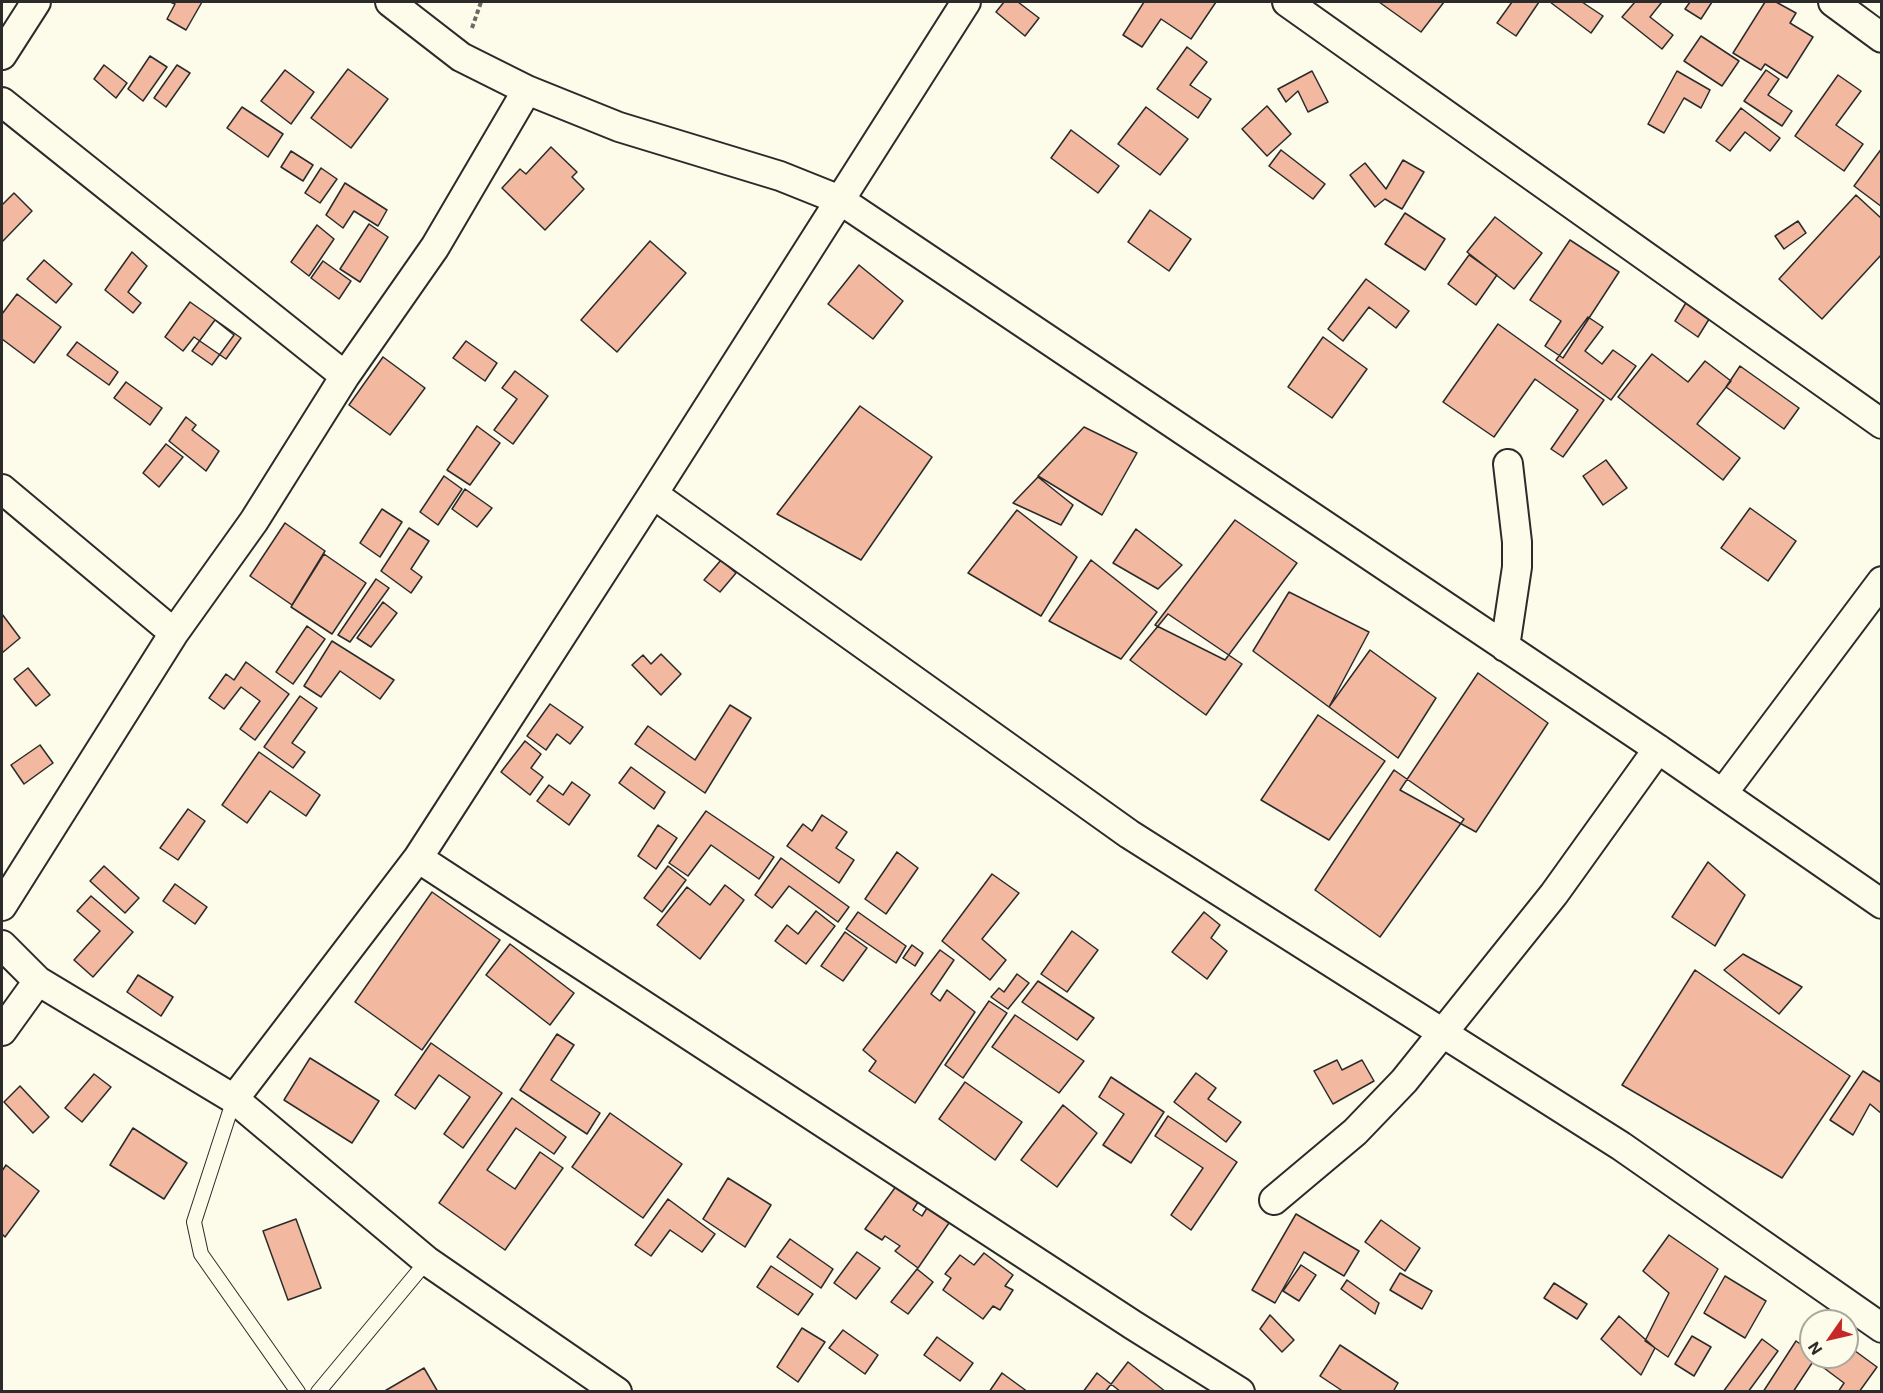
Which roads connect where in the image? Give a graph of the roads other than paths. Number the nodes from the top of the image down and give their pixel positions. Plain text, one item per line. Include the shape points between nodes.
1 (36, 2) edge
2 (390, 2) edge
3 (966, 2) edge
4 (1287, 2) edge
5 (1833, 2) edge
6 (1881, 38) edge
7 (2, 55) edge
8 (527, 90) junction
9 (2, 102) edge
10 (840, 200) junction
11 (345, 376) junction
12 (1881, 424) edge
13 (1508, 464) dead end
14 (2, 489) edge
15 (653, 494) junction
16 (1881, 580) edge
17 (174, 633) junction
18 (1505, 647) junction
19 (1658, 749) junction
20 (1723, 793) junction
21 (418, 858) junction
22 (1881, 904) edge
23 (2, 906) edge
24 (2, 945) edge
25 (38, 981) junction
26 (2, 1031) edge
27 (1444, 1032) junction
28 (234, 1099) junction
29 (1274, 1200) dead end
30 (427, 1261) junction
31 (1881, 1328) edge
32 (298, 1392) edge
33 (318, 1392) edge
34 (617, 1392) edge
35 (1240, 1392) edge

1 - 7 street
2 - 8 street via 461,57
3 - 10 street
4 - 12 street
5 - 6 street
8 - 10 street via 619,127 780,176
8 - 11 street via 435,248
9 - 11 street
10 - 15 street
10 - 18 street
11 - 17 street via 254,521
13 - 18 street via 1517,558
14 - 17 street
15 - 21 street
15 - 27 street via 1129,834
16 - 20 street
17 - 23 street
18 - 19 street
19 - 20 street
19 - 27 street via 1554,894
20 - 22 street
21 - 28 street
21 - 35 street
24 - 25 street
25 - 26 street
25 - 28 street
27 - 29 street via 1404,1082 1354,1132
27 - 31 street via 1621,1146
28 - 30 street
28 - 32 lane via 194,1222 201,1254
30 - 33 lane
30 - 34 street

